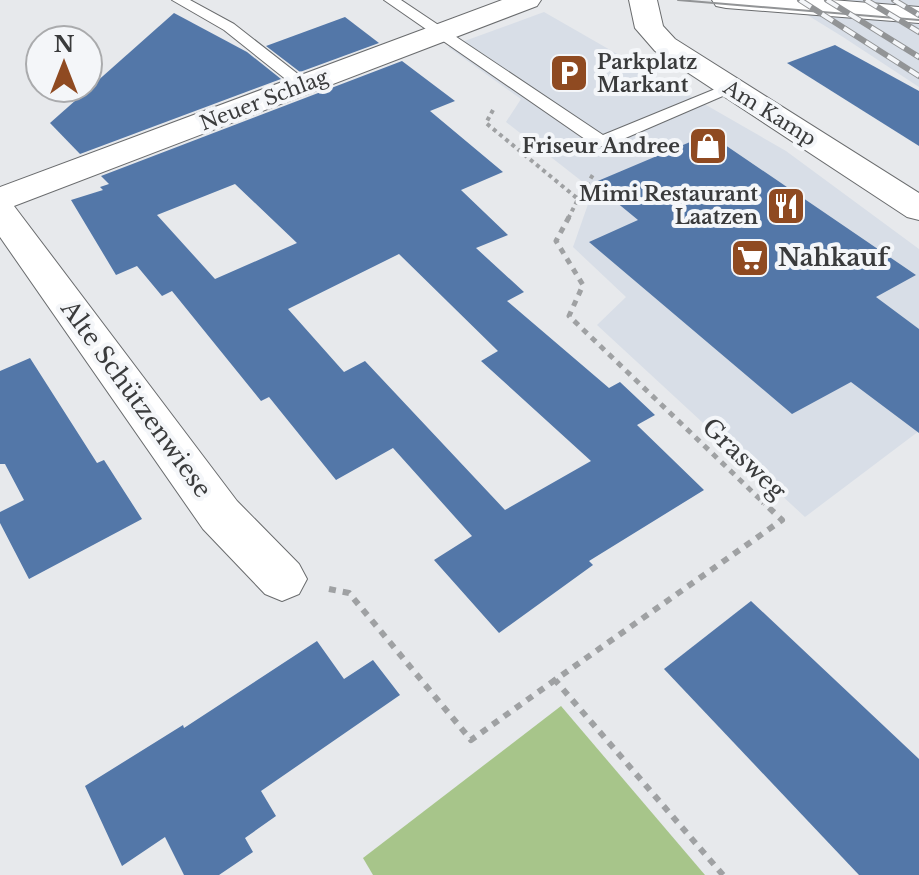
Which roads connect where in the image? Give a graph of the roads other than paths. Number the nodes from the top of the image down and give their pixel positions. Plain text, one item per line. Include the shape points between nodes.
1 (179, 0) edge
2 (391, 0) edge
3 (527, 0) edge
4 (643, 0) edge
5 (726, 0) edge
6 (919, 15) edge
7 (440, 32) junction
8 (304, 85) junction
9 (731, 89) junction
10 (0, 199) edge
11 (919, 209) edge
12 (0, 211) edge
13 (282, 579) road end

1 - 8 lane via 229,27
2 - 7 lane
3 - 7 street, Neuer Schlag
4 - 9 street, Am Kamp via 649,28 665,45
5 - 6 street
7 - 8 street, Neuer Schlag
7 - 9 lane via 601,142
8 - 10 street, Neuer Schlag
9 - 11 street, Am Kamp
12 - 13 street, Alte Schützenwiese via 220,515

